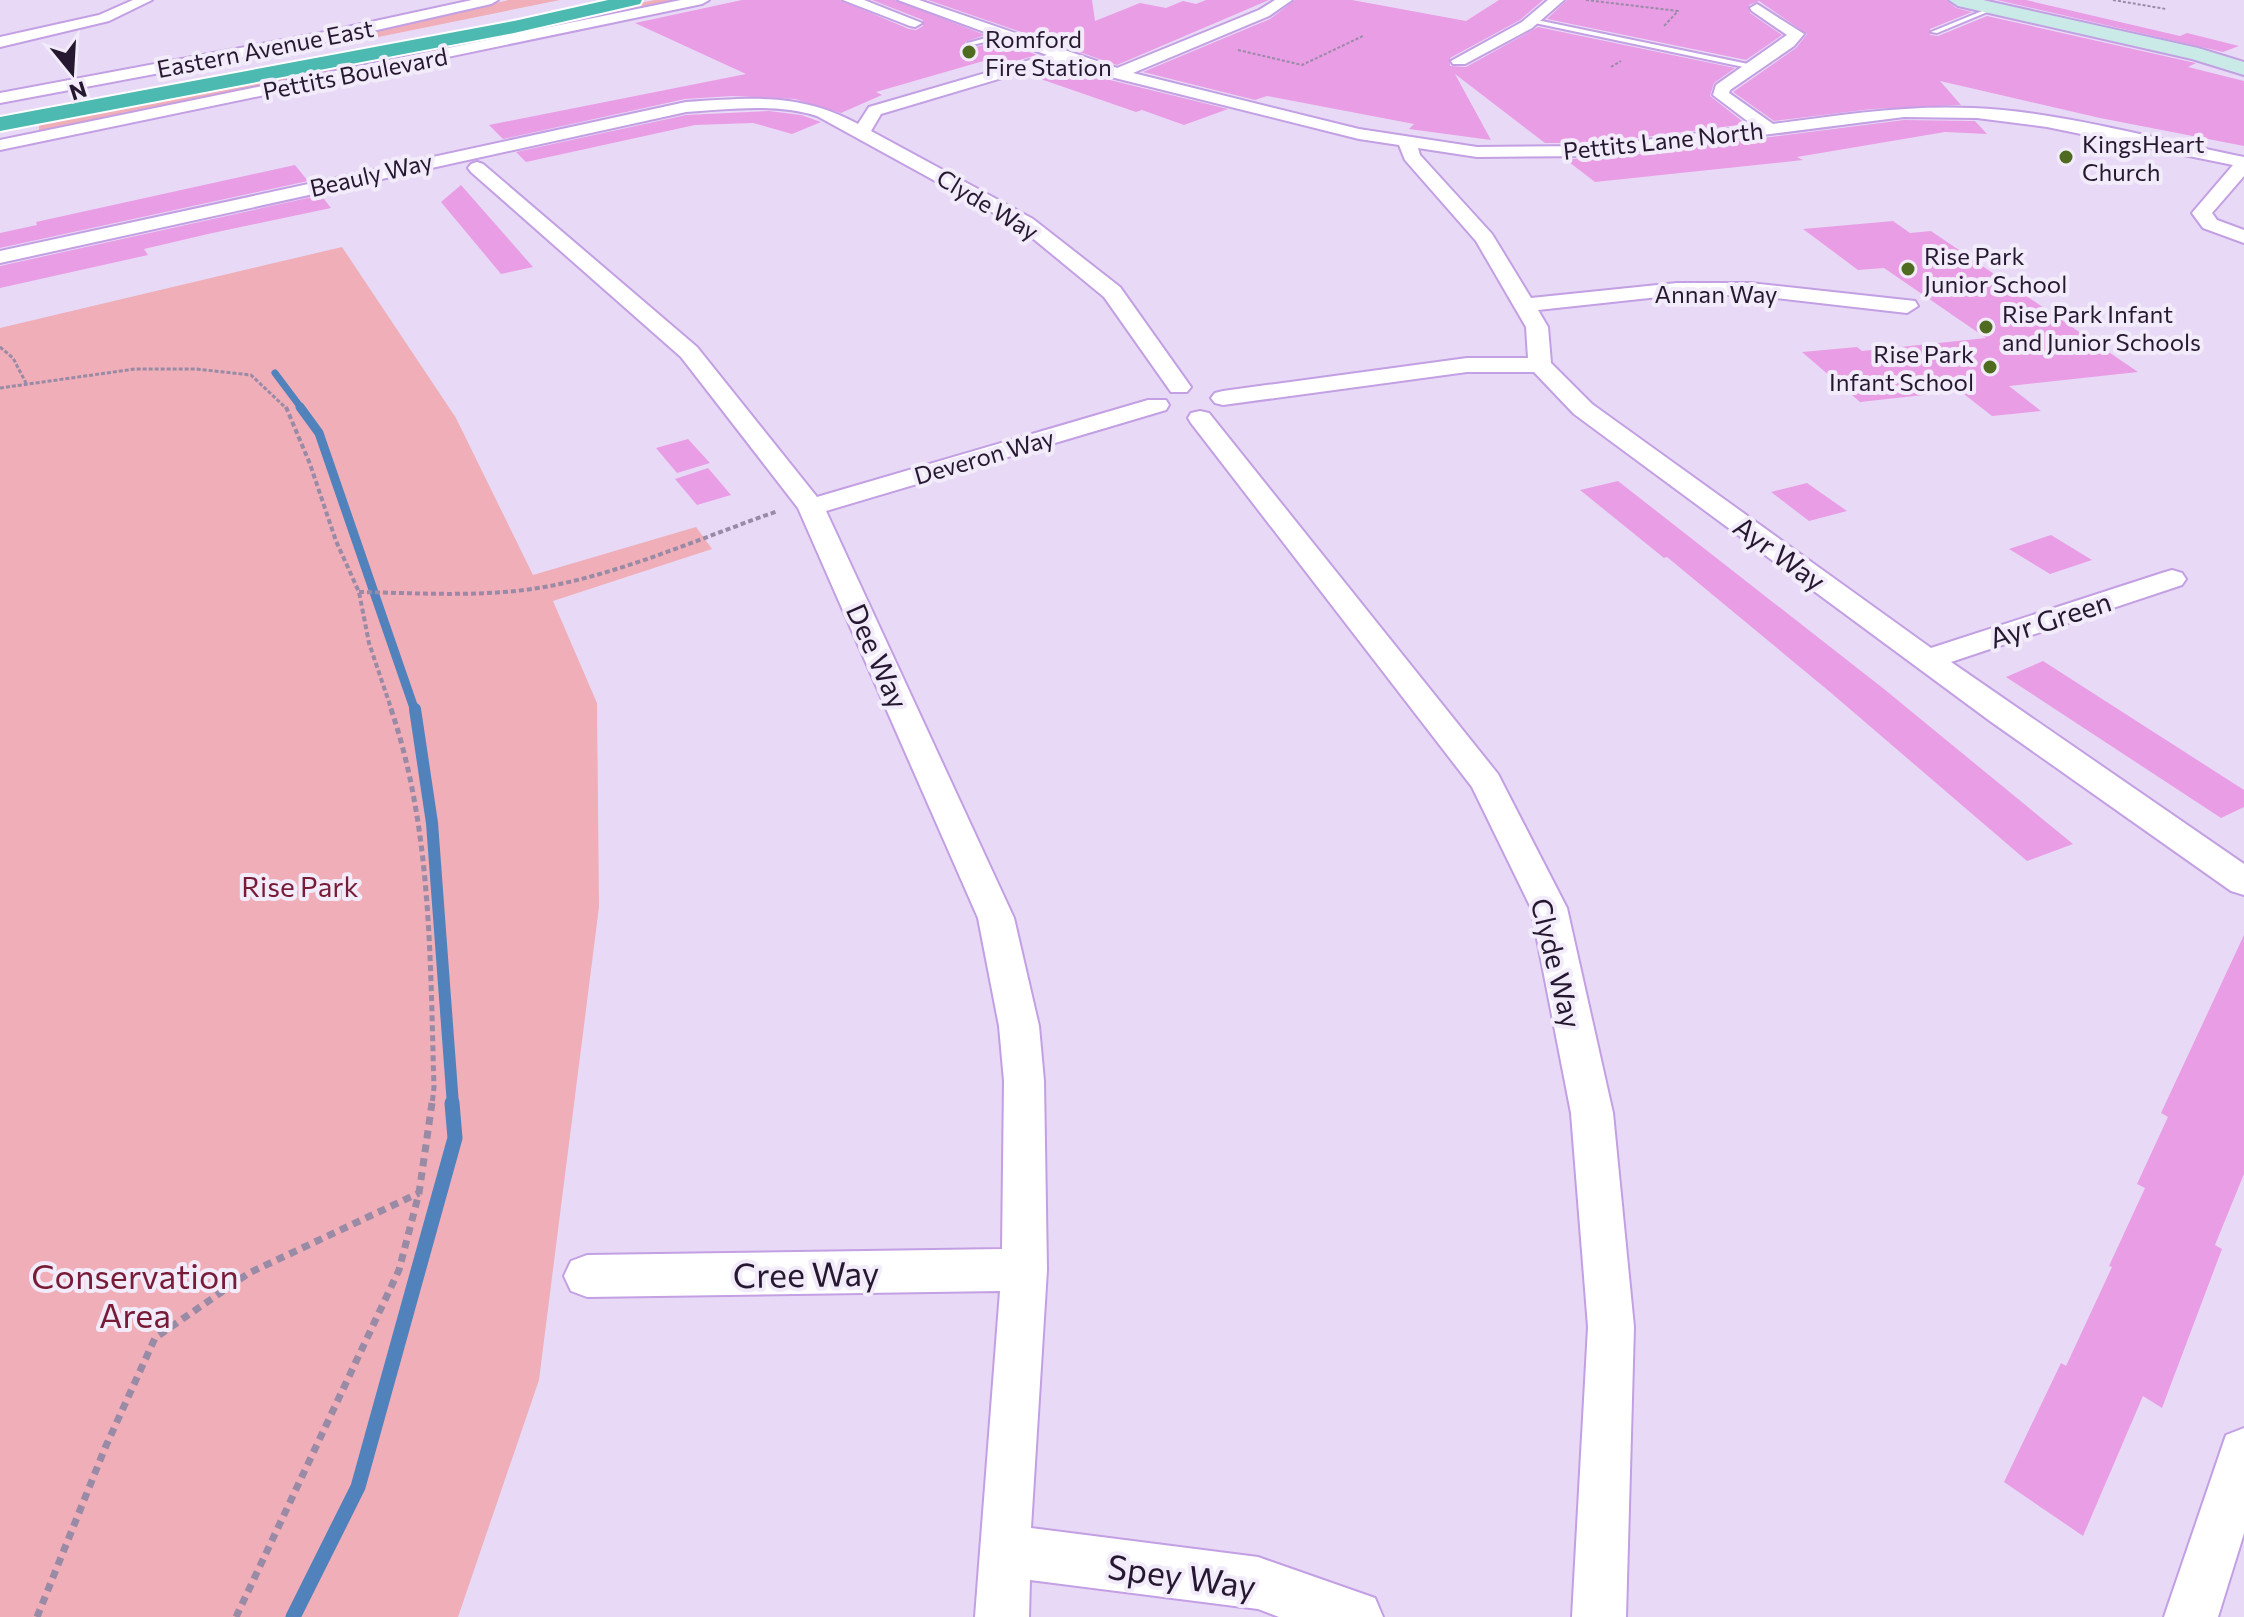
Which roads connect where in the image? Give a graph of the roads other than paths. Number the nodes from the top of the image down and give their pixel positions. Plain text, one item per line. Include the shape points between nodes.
1 (145, 0) edge
2 (491, 0) edge
3 (589, 0) edge
4 (633, 0) edge
5 (702, 0) edge
6 (850, 0) edge
7 (906, 0) edge
8 (1285, 0) edge
9 (1557, 0) edge
10 (1958, 0) edge
11 (1757, 8) dead end
12 (1994, 8) junction
13 (880, 9) junction
14 (1532, 21) junction
15 (915, 23) dead end
16 (1935, 32) dead end
17 (1007, 34) junction
18 (3, 40) edge
19 (972, 43) dead end
20 (329, 44) junction
21 (1062, 55) junction
22 (1459, 61) dead end
23 (1753, 67) junction
24 (2244, 69) edge
25 (1117, 74) junction
26 (786, 87) dead end
27 (0, 98) edge
28 (745, 103) joint
29 (815, 110) junction
30 (875, 111) junction
31 (1769, 129) junction
32 (3, 130) edge
33 (863, 131) junction
34 (1408, 144) junction
35 (486, 158) junction
36 (422, 162) junction
37 (2244, 163) edge
38 (2244, 237) edge
39 (0, 257) edge
40 (1526, 305) junction
41 (1907, 306) dead end
42 (1540, 365) junction
43 (1179, 387) junction
44 (1157, 405) junction
45 (1211, 408) junction
46 (808, 504) junction
47 (2172, 579) dead end
48 (1927, 660) junction
49 (2244, 882) edge
50 (1024, 1270) junction
51 (587, 1276) dead end
52 (2244, 1453) edge
53 (1004, 1551) junction
54 (1002, 1617) edge
55 (1356, 1617) edge
56 (1599, 1617) edge
57 (2191, 1617) edge

1 - 18 street via 104,18
2 - 20 street
3 - 20 highway, Eastern Avenue East
4 - 32 highway, Eastern Avenue East
5 - 32 street, Pettits Boulevard
6 - 13 street
7 - 13 street
7 - 17 street, Pettits Lane North
8 - 25 street
9 - 14 street
10 - 12 main road
11 - 23 street via 1796,34
12 - 16 lane
12 - 24 main road
13 - 15 street
14 - 22 street
14 - 23 lane
17 - 19 lane
17 - 21 street, Pettits Lane North
20 - 27 street
20 - 32 highway, Eastern Avenue East
21 - 25 street, Pettits Lane North
21 - 30 street
23 - 31 street via 1722,88 1721,95
25 - 34 street, Pettits Lane North
26 - 29 street
28 - 29 street, Clyde Way
28 - 35 street, Beauly Way via 686,107
29 - 30 street
29 - 33 street, Clyde Way
30 - 33 street
31 - 34 street, Pettits Lane North via 1599,151 1477,152
31 - 37 street, Pettits Lane North via 1904,112 1977,113 2047,122
33 - 43 street, Clyde Way via 1051,242 1112,292
34 - 40 street via 1411,156 1485,238
35 - 36 street, Beauly Way
35 - 36 street
35 - 46 street, Dee Way via 689,352
36 - 39 street, Beauly Way
37 - 38 street via 2202,213 2210,224
40 - 41 street, Annan Way via 1677,289 1750,289
40 - 42 street via 1537,327
42 - 45 street via 1467,365
42 - 48 street, Ayr Way via 1583,409
43 - 44 street via 1163,392
43 - 45 street via 1196,387
44 - 45 street via 1170,415
44 - 46 street, Deveron Way
45 - 56 street, Clyde Way via 1486,782 1549,908 1592,1113 1611,1327
46 - 50 street, Dee Way via 996,918 1019,1026 1024,1081
47 - 48 street, Ayr Green
48 - 49 street, Ayr Way
50 - 51 street, Cree Way
50 - 53 street, Dee Way
52 - 57 street
53 - 54 street, Dee Way
53 - 55 street, Spey Way via 1258,1583

